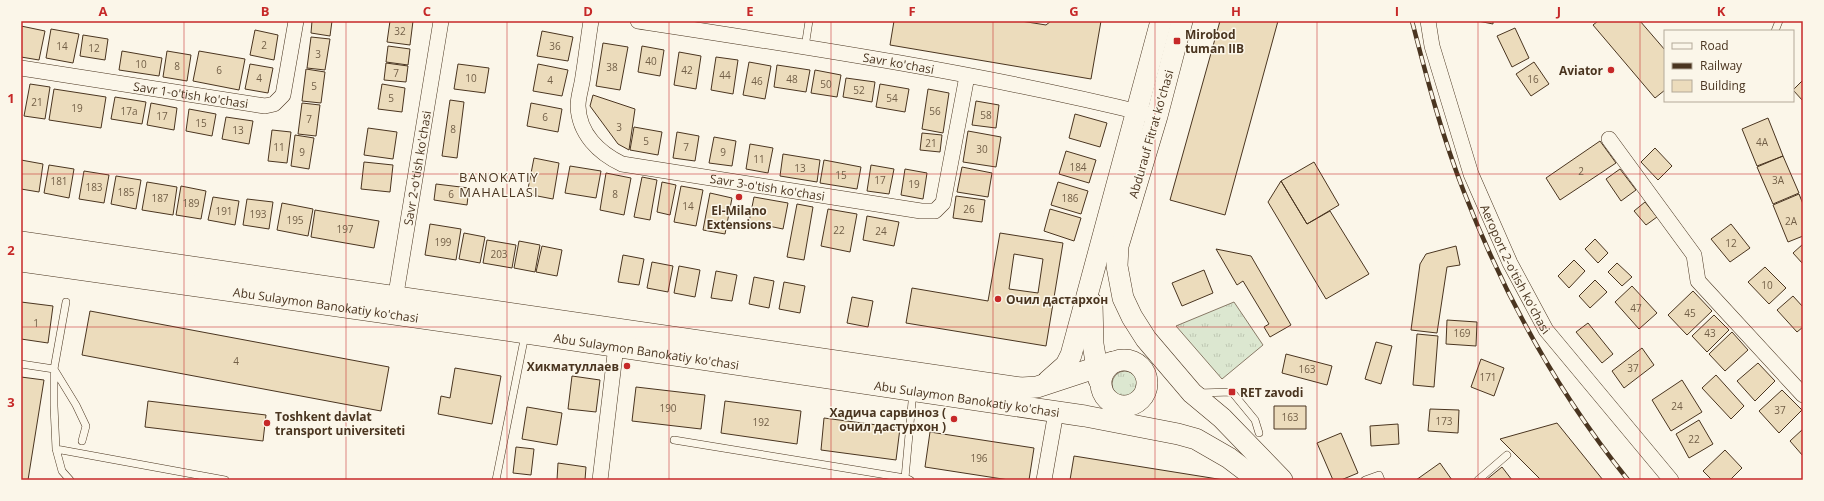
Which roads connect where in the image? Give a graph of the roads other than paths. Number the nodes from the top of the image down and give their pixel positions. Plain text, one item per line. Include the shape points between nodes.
1 (296, 21) edge
2 (441, 21) edge
3 (591, 21) edge
4 (638, 21) edge
5 (809, 21) edge
6 (1161, 21) edge
7 (1182, 21) edge
8 (1428, 21) edge
9 (805, 47) junction
10 (21, 68) edge
11 (967, 76) junction
12 (1137, 111) junction
13 (1157, 116) junction
14 (1609, 139) dead end
15 (21, 242) edge
16 (1110, 244) junction
17 (21, 262) edge
18 (66, 302) dead end
19 (394, 306) junction
20 (1138, 326) junction
21 (526, 332) junction
22 (616, 346) junction
23 (21, 364) edge
24 (54, 369) junction
25 (1143, 370) junction
26 (1103, 372) junction
27 (1038, 387) junction
28 (913, 391) junction
29 (1192, 393) junction
30 (1803, 395) edge
31 (1119, 406) junction
32 (1056, 412) junction
33 (1085, 416) junction
34 (1159, 430) junction
35 (1259, 433) dead end
36 (674, 440) dead end
37 (82, 441) dead end
38 (56, 449) junction
39 (1507, 455) dead end
40 (907, 479) edge
41 (70, 480) edge
42 (225, 480) edge
43 (496, 480) edge
44 (600, 480) edge
45 (1044, 480) edge
46 (1258, 480) edge
47 (1282, 480) edge
48 (1365, 480) edge
49 (1382, 480) edge
50 (1478, 480) edge
51 (1671, 480) edge

1 - 10 street, Savr 1-o'tish ko'chasi via 284,95 274,104 265,106
2 - 19 street, Savr 2-o'tish ko'chasi
3 - 11 street, Savr 3-o'tish ko'chasi via 578,106 587,135 601,152 611,159 622,164 921,211 935,211 943,203
4 - 9 street, Savr ko'chasi
5 - 9 lane
6 - 12 main road, Abdurauf Fitrat ko'chasi
7 - 13 main road, Abdurauf Fitrat ko'chasi
8 - 51 street, Aeroport 2-o'tish ko'chasi via 1432,46 1471,174 1510,264 1546,330
9 - 11 street, Savr ko'chasi
11 - 12 street, Savr ko'chasi
12 - 13 street, Savr ko'chasi
12 - 16 main road, Abdurauf Fitrat ko'chasi
13 - 16 main road, Abdurauf Fitrat ko'chasi
14 - 30 street via 1694,254 1698,281
15 - 19 main road, Abu Sulaymon Banokatiy ko'chasi
16 - 20 main road via 1120,288 1127,308
16 - 26 main road, Abdurauf Fitrat ko'chasi via 1093,292 1093,344
16 - 27 main road, Abdurauf Fitrat ko'chasi via 1066,365
17 - 19 main road, Abu Sulaymon Banokatiy ko'chasi
18 - 24 lane
19 - 21 main road, Abu Sulaymon Banokatiy ko'chasi
19 - 27 main road, Abu Sulaymon Banokatiy ko'chasi via 1021,388
20 - 25 main road via 1143,352
20 - 29 main road
21 - 22 main road, Abu Sulaymon Banokatiy ko'chasi
21 - 43 lane
22 - 28 main road, Abu Sulaymon Banokatiy ko'chasi
22 - 44 street
23 - 24 lane
24 - 37 lane via 86,426
24 - 38 lane
25 - 26 main road via 1133,361 1126,360
25 - 29 main road
25 - 31 main road via 1148,383 1144,396 1133,405
26 - 27 main road, Abu Sulaymon Banokatiy ko'chasi
26 - 31 main road via 1107,399
28 - 32 main road, Abu Sulaymon Banokatiy ko'chasi
28 - 40 lane
29 - 35 lane via 1232,392 1255,420
29 - 47 main road via 1222,418
31 - 33 main road
31 - 34 main road
32 - 33 main road, Abu Sulaymon Banokatiy ko'chasi
32 - 45 street
33 - 34 main road, Abu Sulaymon Banokatiy ko'chasi
34 - 46 main road, Abu Sulaymon Banokatiy ko'chasi via 1196,440 1213,448
36 - 40 lane
38 - 41 lane via 62,471
38 - 42 lane
39 - 50 lane
48 - 49 lane via 1379,475

